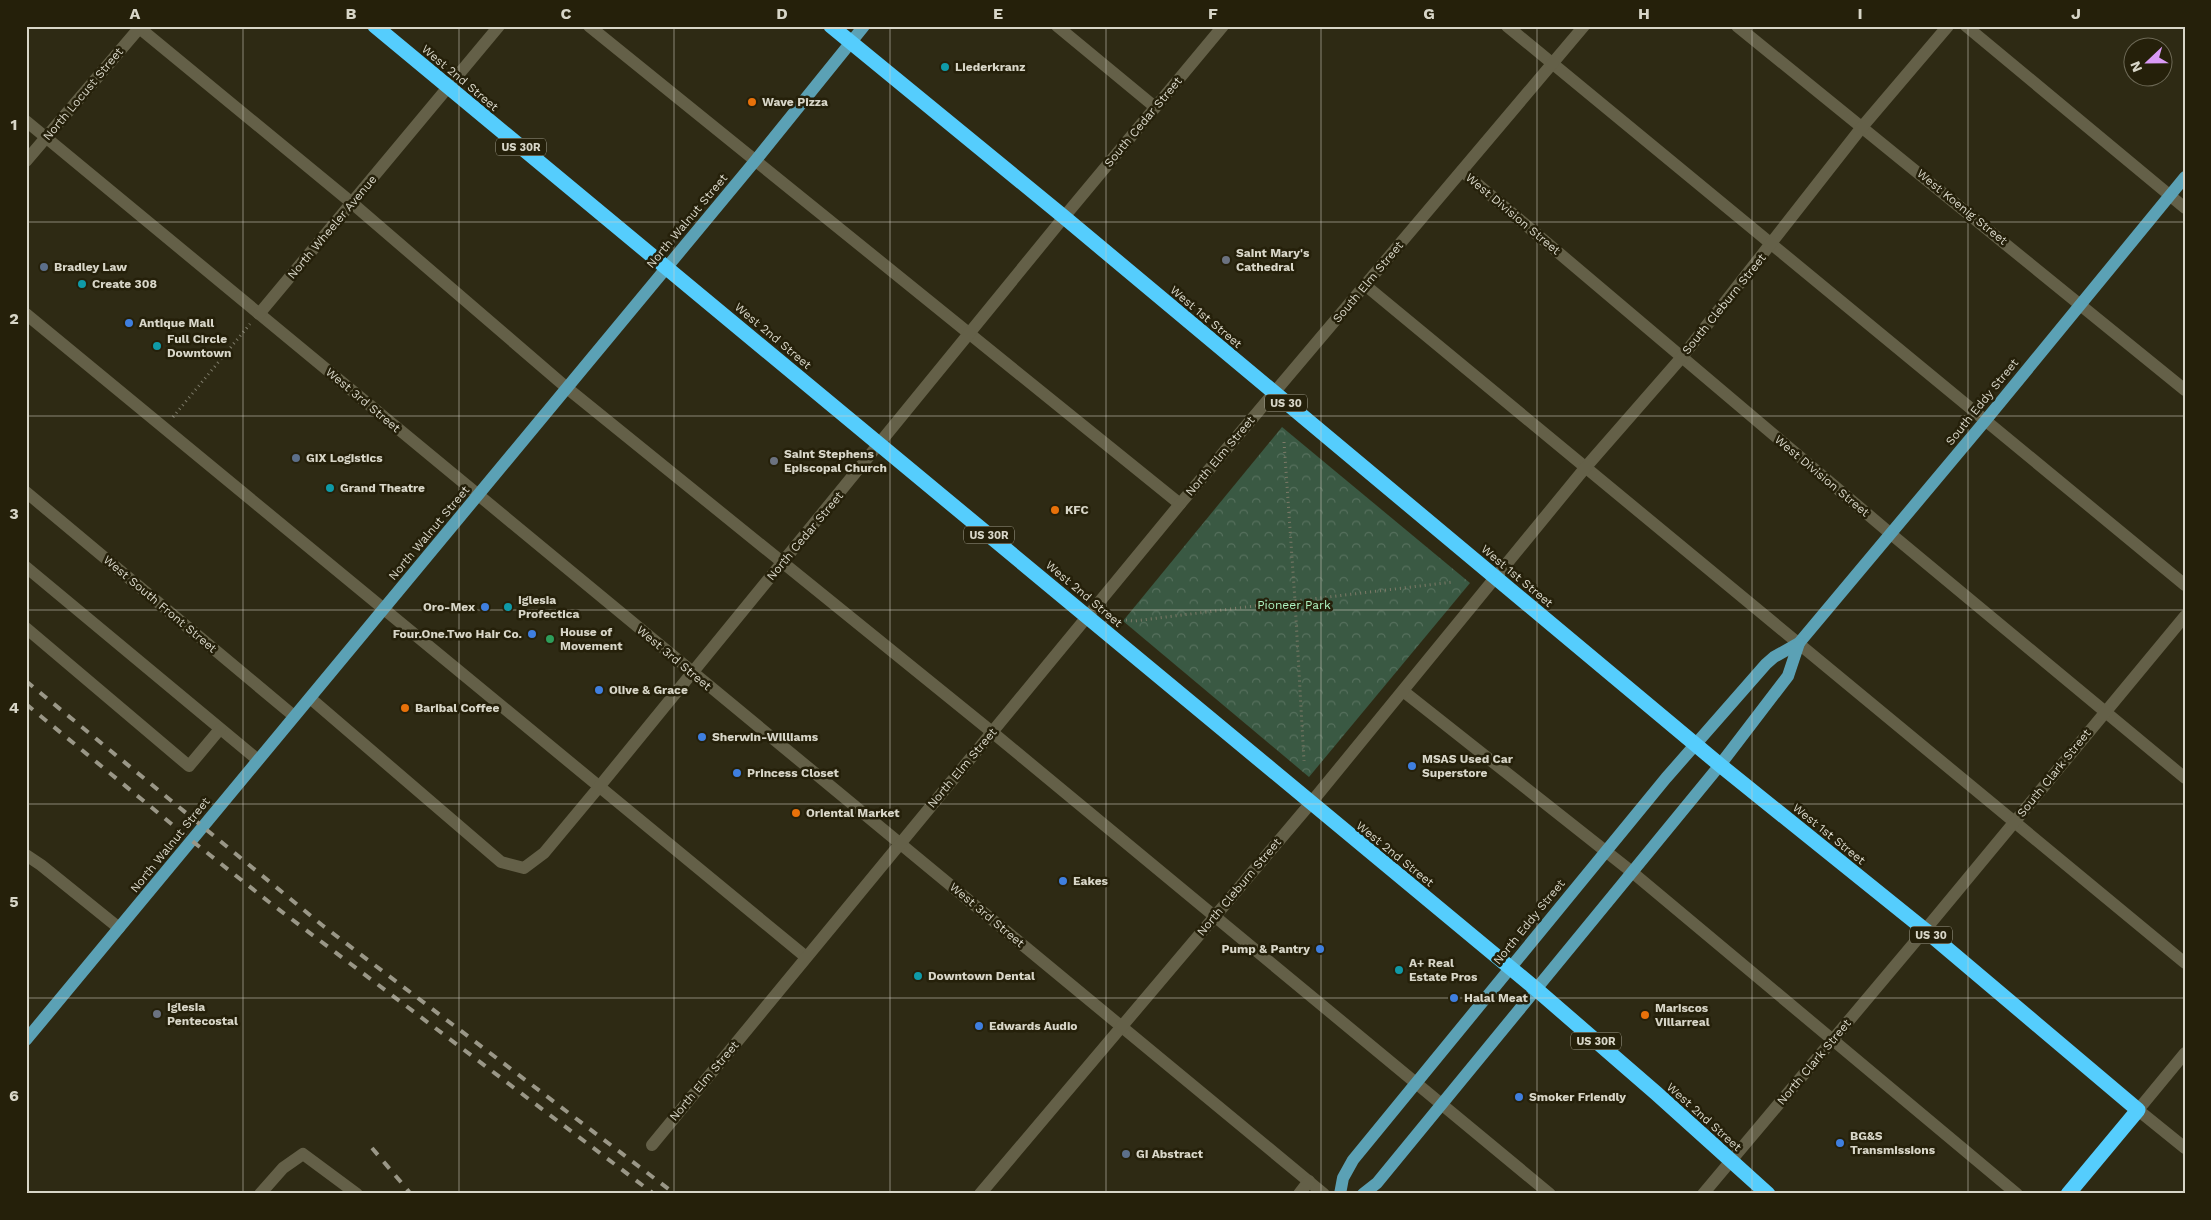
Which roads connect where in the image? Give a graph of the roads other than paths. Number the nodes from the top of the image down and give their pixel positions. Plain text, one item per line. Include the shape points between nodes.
1 (374, 26) edge
2 (499, 26) edge
3 (589, 26) edge
4 (831, 26) edge
5 (864, 26) edge
6 (1057, 26) edge
7 (1222, 26) edge
8 (1507, 26) edge
9 (1584, 26) edge
10 (1737, 26) edge
11 (1948, 26) edge
12 (1966, 26) edge
13 (139, 27) edge
14 (851, 42) junction
15 (1552, 64) junction
16 (448, 88) junction
17 (1155, 107) junction
18 (26, 121) edge
19 (1862, 127) junction
20 (46, 137) junction
21 (26, 161) edge
22 (755, 161) junction
23 (1462, 171) junction
24 (2185, 177) edge
25 (2170, 195) junction
26 (352, 203) junction
27 (2185, 208) edge
28 (1064, 217) junction
29 (1771, 245) junction
30 (667, 267) junction
31 (1365, 285) junction
32 (2080, 304) junction
33 (26, 314) edge
34 (259, 314) junction
35 (970, 334) junction
36 (1682, 357) junction
37 (567, 388) junction
38 (2185, 390) edge
39 (1274, 393) junction
40 (1985, 421) junction
41 (880, 445) junction
42 (1585, 468) junction
43 (26, 492) edge
44 (478, 496) junction
45 (1180, 504) junction
46 (1891, 534) junction
47 (784, 561) junction
48 (26, 567) edge
49 (1496, 578) junction
50 (2185, 585) edge
51 (384, 608) junction
52 (1088, 616) junction
53 (2185, 616) edge
54 (26, 628) edge
55 (1799, 643) junction
56 (692, 673) junction
57 (1403, 691) junction
58 (310, 698) junction
59 (2104, 712) junction
60 (294, 716) junction
61 (220, 729) junction
62 (992, 732) junction
63 (1696, 745) junction
64 (258, 760) junction
65 (1720, 765) junction
66 (2185, 778) edge
67 (598, 788) junction
68 (1310, 804) junction
69 (2014, 821) junction
70 (900, 843) junction
71 (1606, 851) junction
72 (26, 855) edge
73 (1632, 872) junction
74 (1214, 916) junction
75 (119, 928) junction
76 (1925, 930) junction
77 (806, 957) junction
78 (2185, 963) edge
79 (1509, 968) junction
80 (1536, 990) junction
81 (1122, 1026) junction
82 (26, 1040) edge
83 (1832, 1040) junction
84 (2185, 1053) edge
85 (1415, 1083) junction
86 (1441, 1104) junction
87 (2138, 1110) junction
88 (652, 1145) dead end
89 (2185, 1148) edge
90 (1731, 1161) junction
91 (1309, 1181) junction
92 (260, 1194) edge
93 (357, 1194) edge
94 (980, 1194) edge
95 (1299, 1194) edge
96 (1324, 1194) edge
97 (1340, 1194) edge
98 (1363, 1194) edge
99 (1550, 1194) edge
100 (1702, 1194) edge
101 (1768, 1194) edge
102 (2017, 1194) edge
103 (2068, 1194) edge

1 - 16 highway, West 2nd Street / US 30R
2 - 16 street, North Wheeler Avenue
3 - 22 street
4 - 14 highway, West 1st Street / US 30
5 - 14 main road, North Walnut Street
6 - 17 street
7 - 17 street, South Cedar Street
8 - 15 street
9 - 15 street
10 - 19 street, West Koenig Street
11 - 19 street, South Cleburn Street
12 - 25 street
13 - 20 street, North Locust Street
13 - 26 street
14 - 22 main road, North Walnut Street
14 - 28 highway, West 1st Street / US 30
15 - 23 street, South Elm Street
15 - 29 street
16 - 26 street, North Wheeler Avenue
16 - 30 highway, West 2nd Street / US 30R
17 - 28 street, South Cedar Street
18 - 20 street, West 3rd Street
19 - 29 street, South Cleburn Street
19 - 32 street, West Koenig Street
20 - 21 street, North Locust Street
20 - 34 street, West 3rd Street
22 - 30 main road, North Walnut Street
22 - 35 street
23 - 31 street, South Elm Street
23 - 36 street, West Division Street
24 - 25 main road, South Eddy Street
25 - 27 street
25 - 32 main road, South Eddy Street
26 - 34 street, North Wheeler Avenue
26 - 37 street
28 - 35 street, North Cedar Street
28 - 39 highway, West 1st Street / US 30
29 - 36 street, South Cleburn Street
29 - 40 street
30 - 37 main road, North Walnut Street
30 - 41 highway, West 2nd Street / US 30R
31 - 39 street, South Elm Street
31 - 42 street
32 - 38 street, West Koenig Street
32 - 40 main road, South Eddy Street
33 - 51 street
34 - 44 street, West 3rd Street
35 - 41 street, North Cedar Street
35 - 45 street
36 - 42 street, South Cleburn Street
36 - 46 street, West Division Street
37 - 44 main road, North Walnut Street
37 - 47 street
39 - 45 street, North Elm Street
39 - 49 highway, West 1st Street / US 30
40 - 46 main road, South Eddy Street
40 - 50 street
41 - 47 street, North Cedar Street
41 - 52 highway, West 2nd Street / US 30R
42 - 49 street, South Cleburn Street
42 - 55 street
43 - 60 street, West South Front Street
44 - 51 main road, North Walnut Street
44 - 56 street, West 3rd Street
45 - 52 street, North Elm Street
46 - 55 main road, South Eddy Street
46 - 59 street, West Division Street
47 - 56 street, North Cedar Street
47 - 62 street
48 - 61 street
49 - 57 street, North Cleburn Street
49 - 63 highway, West 1st Street / US 30
51 - 58 main road, North Walnut Street
51 - 67 street
52 - 62 street, North Elm Street
52 - 68 highway, West 2nd Street / US 30R
53 - 59 street, South Clark Street
54 - 61 street via 188,766
55 - 63 main road, South Eddy Street via 1766,664
55 - 65 main road, South Eddy Street via 1788,676
55 - 69 street
56 - 67 street, North Cedar Street
56 - 70 street, West 3rd Street
57 - 68 street, North Cleburn Street
57 - 71 street
58 - 60 main road, North Walnut Street
58 - 67 street, North Cedar Street via 502,862 524,868 544,853
59 - 66 street, West Division Street
59 - 69 street, South Clark Street
60 - 64 main road, North Walnut Street
61 - 64 street
62 - 70 street, North Elm Street
62 - 74 street
63 - 65 highway, West 1st Street / US 30
63 - 71 main road, North Eddy Street
64 - 75 main road, North Walnut Street
65 - 73 main road
65 - 76 highway, West 1st Street / US 30
67 - 77 street
68 - 74 street, North Cleburn Street
68 - 79 highway, West 2nd Street / US 30R
69 - 76 street, South Clark Street
69 - 78 street
70 - 77 street, North Elm Street
70 - 81 street, West 3rd Street
71 - 73 street
71 - 79 main road, North Eddy Street
72 - 75 street
73 - 80 main road
73 - 83 street
74 - 81 street, North Cleburn Street
74 - 85 street
75 - 82 main road, North Walnut Street
76 - 83 street, North Clark Street
76 - 87 highway, West 1st Street / US 30
77 - 88 street, North Elm Street
79 - 80 highway, West 2nd Street / US 30R
79 - 85 main road, North Eddy Street
80 - 86 main road
80 - 90 highway, West 2nd Street / US 30R
81 - 91 street, West 3rd Street
81 - 94 street, North Cleburn Street
83 - 90 street, North Clark Street
83 - 102 street
84 - 87 street
85 - 86 street
85 - 97 main road, North Eddy Street via 1353,1160 1343,1178
86 - 98 main road via 1377,1183
86 - 99 street
87 - 89 street, West 1st Street
87 - 103 highway
90 - 100 street, North Clark Street
90 - 101 highway, West 2nd Street / US 30R
91 - 95 street
91 - 96 street, West 3rd Street
92 - 93 street via 283,1168 303,1154

